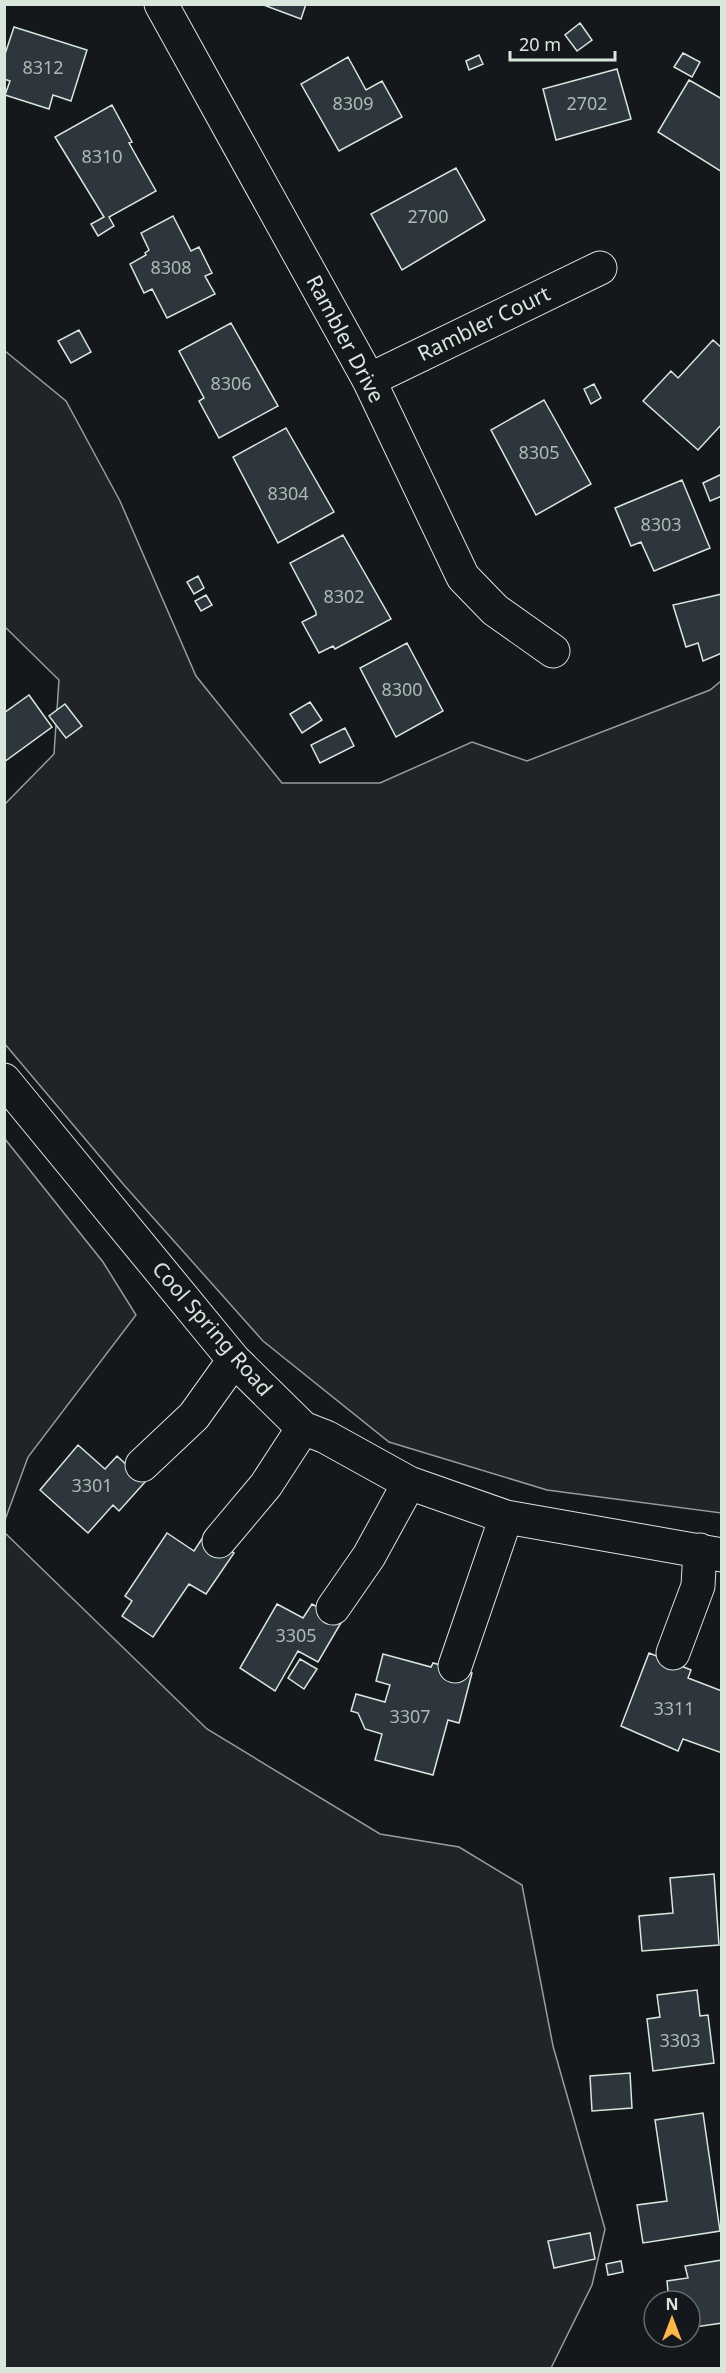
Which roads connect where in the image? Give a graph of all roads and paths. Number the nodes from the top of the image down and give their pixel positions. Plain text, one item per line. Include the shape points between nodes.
1 (161, 4) edge
2 (600, 268) dead end
3 (369, 380) junction
4 (553, 651) dead end
5 (4, 1080) edge
6 (234, 1360) junction
7 (303, 1428) junction
8 (142, 1465) dead end
9 (409, 1483) junction
10 (506, 1517) junction
11 (219, 1541) dead end
12 (711, 1552) edge
13 (333, 1608) dead end
14 (672, 1653) dead end
15 (455, 1666) dead end

1 - 3 street, Rambler Drive
2 - 3 street, Rambler Court
3 - 4 street, Rambler Drive via 463,577 495,610
5 - 6 street, Cool Spring Road
6 - 7 street, Cool Spring Road
6 - 8 street via 194,1416
7 - 9 street, Cool Spring Road
7 - 11 street via 266,1485
9 - 10 street, Cool Spring Road
9 - 13 street via 369,1556
10 - 12 street, Cool Spring Road
10 - 15 street
12 - 14 street

